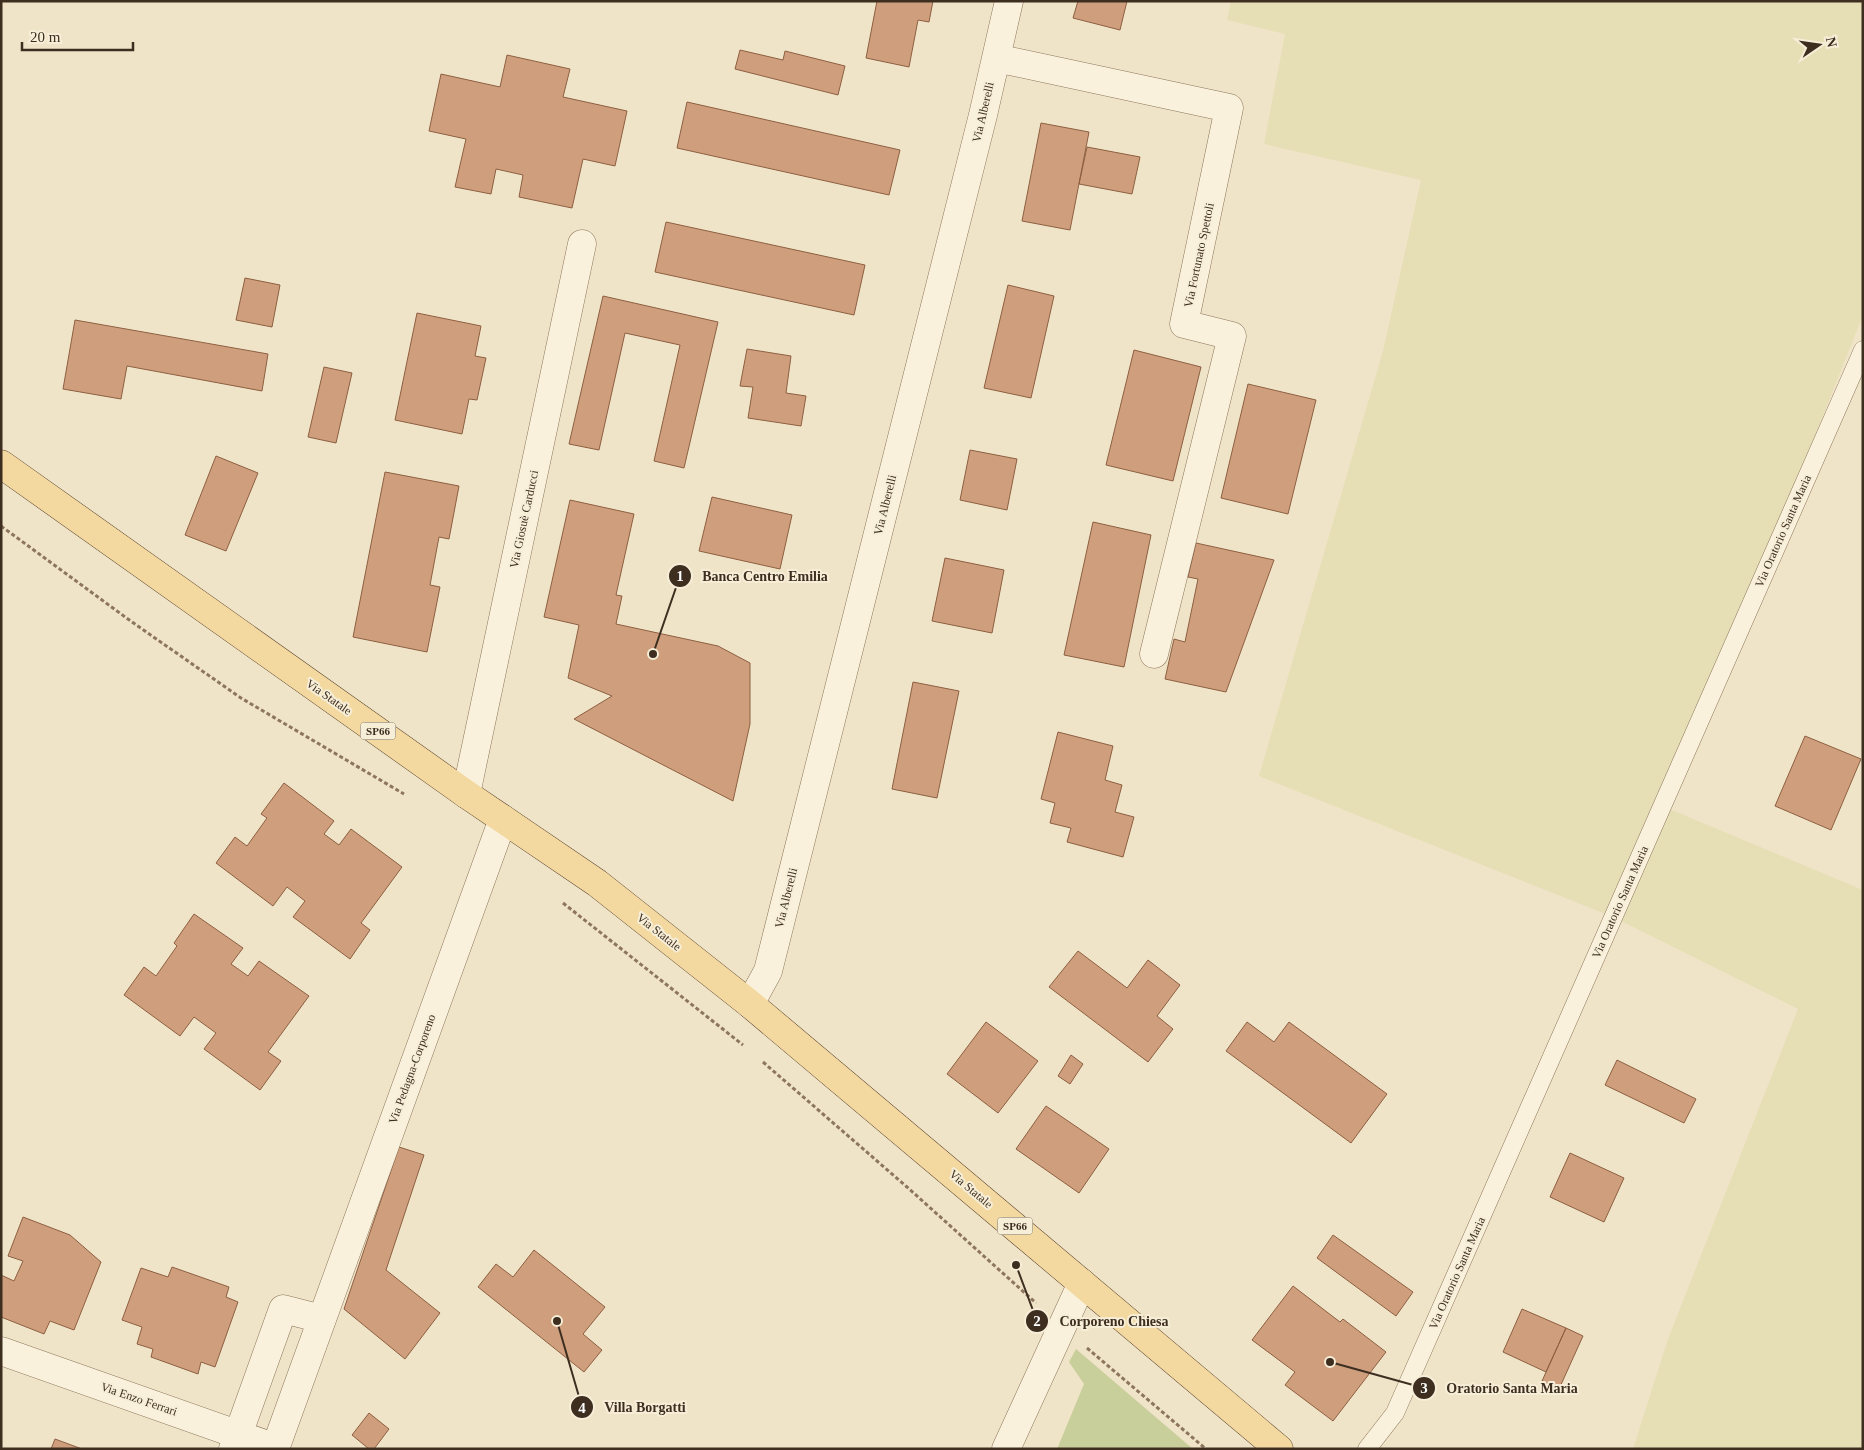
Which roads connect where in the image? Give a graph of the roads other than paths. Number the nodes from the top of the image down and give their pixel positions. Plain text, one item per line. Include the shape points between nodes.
1 (1009, 1) edge
2 (996, 58) junction
3 (582, 244) dead end
4 (1863, 350) edge
5 (1, 464) edge
6 (1154, 654) dead end
7 (466, 794) junction
8 (503, 820) junction
9 (750, 1004) junction
10 (1082, 1283) junction
11 (322, 1319) junction
12 (1, 1351) edge
13 (235, 1441) edge
14 (275, 1448) edge
15 (1006, 1449) edge
16 (1279, 1449) edge
17 (1367, 1449) edge

1 - 2 street, Via Alberelli
2 - 6 street, Via Fortunato Spettoli via 1229,108 1184,324 1232,336
2 - 9 street, Via Alberelli via 768,971
3 - 7 street, Via Giosuè Carducci
4 - 17 lane, Via Oratorio Santa Maria via 1395,1412
5 - 7 main road, Via Statale / SP66
7 - 8 main road, Via Statale / SP66
8 - 9 main road, Via Statale / SP66 via 597,883
8 - 11 street, Via Pedagna-Corporeno
9 - 10 main road, Via Statale / SP66
10 - 15 street
10 - 16 main road, Via Statale / SP66
11 - 13 street via 283,1309
11 - 14 street, Via Pedagna-Corporeno
12 - 13 street, Via Enzo Ferrari
13 - 14 street, Via Enzo Ferrari

